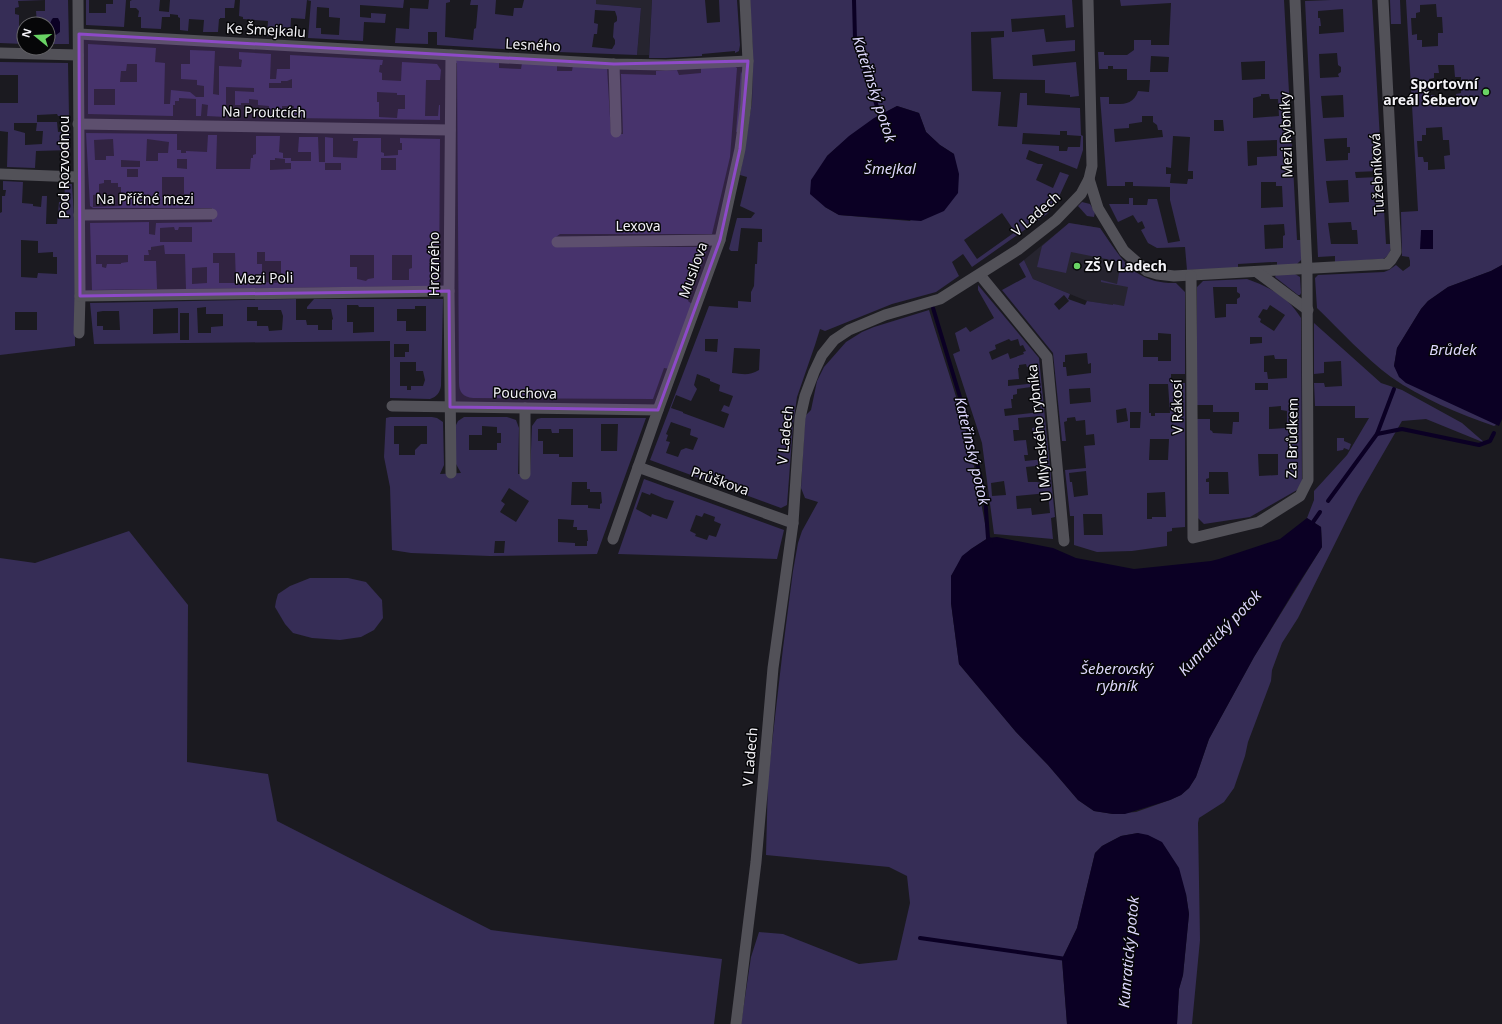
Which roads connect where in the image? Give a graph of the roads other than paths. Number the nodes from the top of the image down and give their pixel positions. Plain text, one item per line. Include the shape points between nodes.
1 (78, 0) edge
2 (745, 0) edge
3 (1088, 0) edge
4 (1295, 0) edge
5 (1383, 0) edge
6 (79, 34) junction
7 (0, 54) edge
8 (78, 55) junction
9 (451, 55) junction
10 (748, 61) junction
11 (614, 64) junction
12 (78, 124) junction
13 (450, 130) junction
14 (616, 132) dead end
15 (0, 174) edge
16 (78, 177) junction
17 (1089, 179) junction
18 (212, 214) dead end
19 (79, 215) junction
20 (557, 240) dead end
21 (720, 240) junction
22 (1307, 269) junction
23 (1257, 272) junction
24 (980, 275) junction
25 (1191, 276) junction
26 (449, 291) junction
27 (80, 296) junction
28 (1308, 310) junction
29 (79, 333) dead end
30 (392, 406) dead end
31 (450, 407) junction
32 (525, 408) junction
33 (658, 410) junction
34 (638, 467) junction
35 (451, 473) dead end
36 (525, 474) dead end
37 (793, 523) junction
38 (1194, 538) joint
39 (613, 539) dead end
40 (1064, 541) dead end
41 (736, 1024) edge

1 - 6 street, Pod Rozvodnou
2 - 10 street, Musilova
3 - 17 street, V Ladech via 1092,146
4 - 22 street, Mezi Rybníky
5 - 22 street, Tužebníková via 1396,252 1392,260 1382,265
6 - 8 street, Pod Rozvodnou
6 - 9 street, Ke Šmejkalu
7 - 8 street
8 - 12 street, Pod Rozvodnou
9 - 11 street, Lesného
9 - 13 street, Hrozného
10 - 11 street, Lesného via 666,65
10 - 21 street, Musilova via 740,149
11 - 14 street
12 - 13 street, Na Proutcích
12 - 16 street, Pod Rozvodnou
13 - 26 street, Hrozného
15 - 16 street
16 - 19 street, Pod Rozvodnou
17 - 24 street, V Ladech via 1081,194 1056,220
17 - 25 street via 1098,208 1114,237 1128,255 1152,273
18 - 19 street, Na Příčné mezi
19 - 27 street, Pod Rozvodnou
20 - 21 street, Lexova
21 - 33 street, Musilova
22 - 23 street
22 - 28 street, Mezi Rybníky
23 - 25 street
23 - 28 street
24 - 37 street, V Ladech via 933,302 885,315 849,330 834,340 822,355 805,396 800,418
24 - 40 street, U Mlýnského rybníka via 1047,357
25 - 38 street, V Rákosí
26 - 27 street, Mezi Poli
26 - 31 street, Hrozného
27 - 29 street, Pod Rozvodnou
28 - 38 street, Za Brůdkem via 1308,480 1300,496 1258,522
30 - 31 street, Pouchova
31 - 32 street, Pouchova
31 - 35 street, Hrozného
32 - 33 street, Pouchova
32 - 36 street
33 - 34 street, Musilova
34 - 37 street, Průškova
34 - 39 street, Musilova
37 - 41 street, V Ladech via 773,668 756,862

